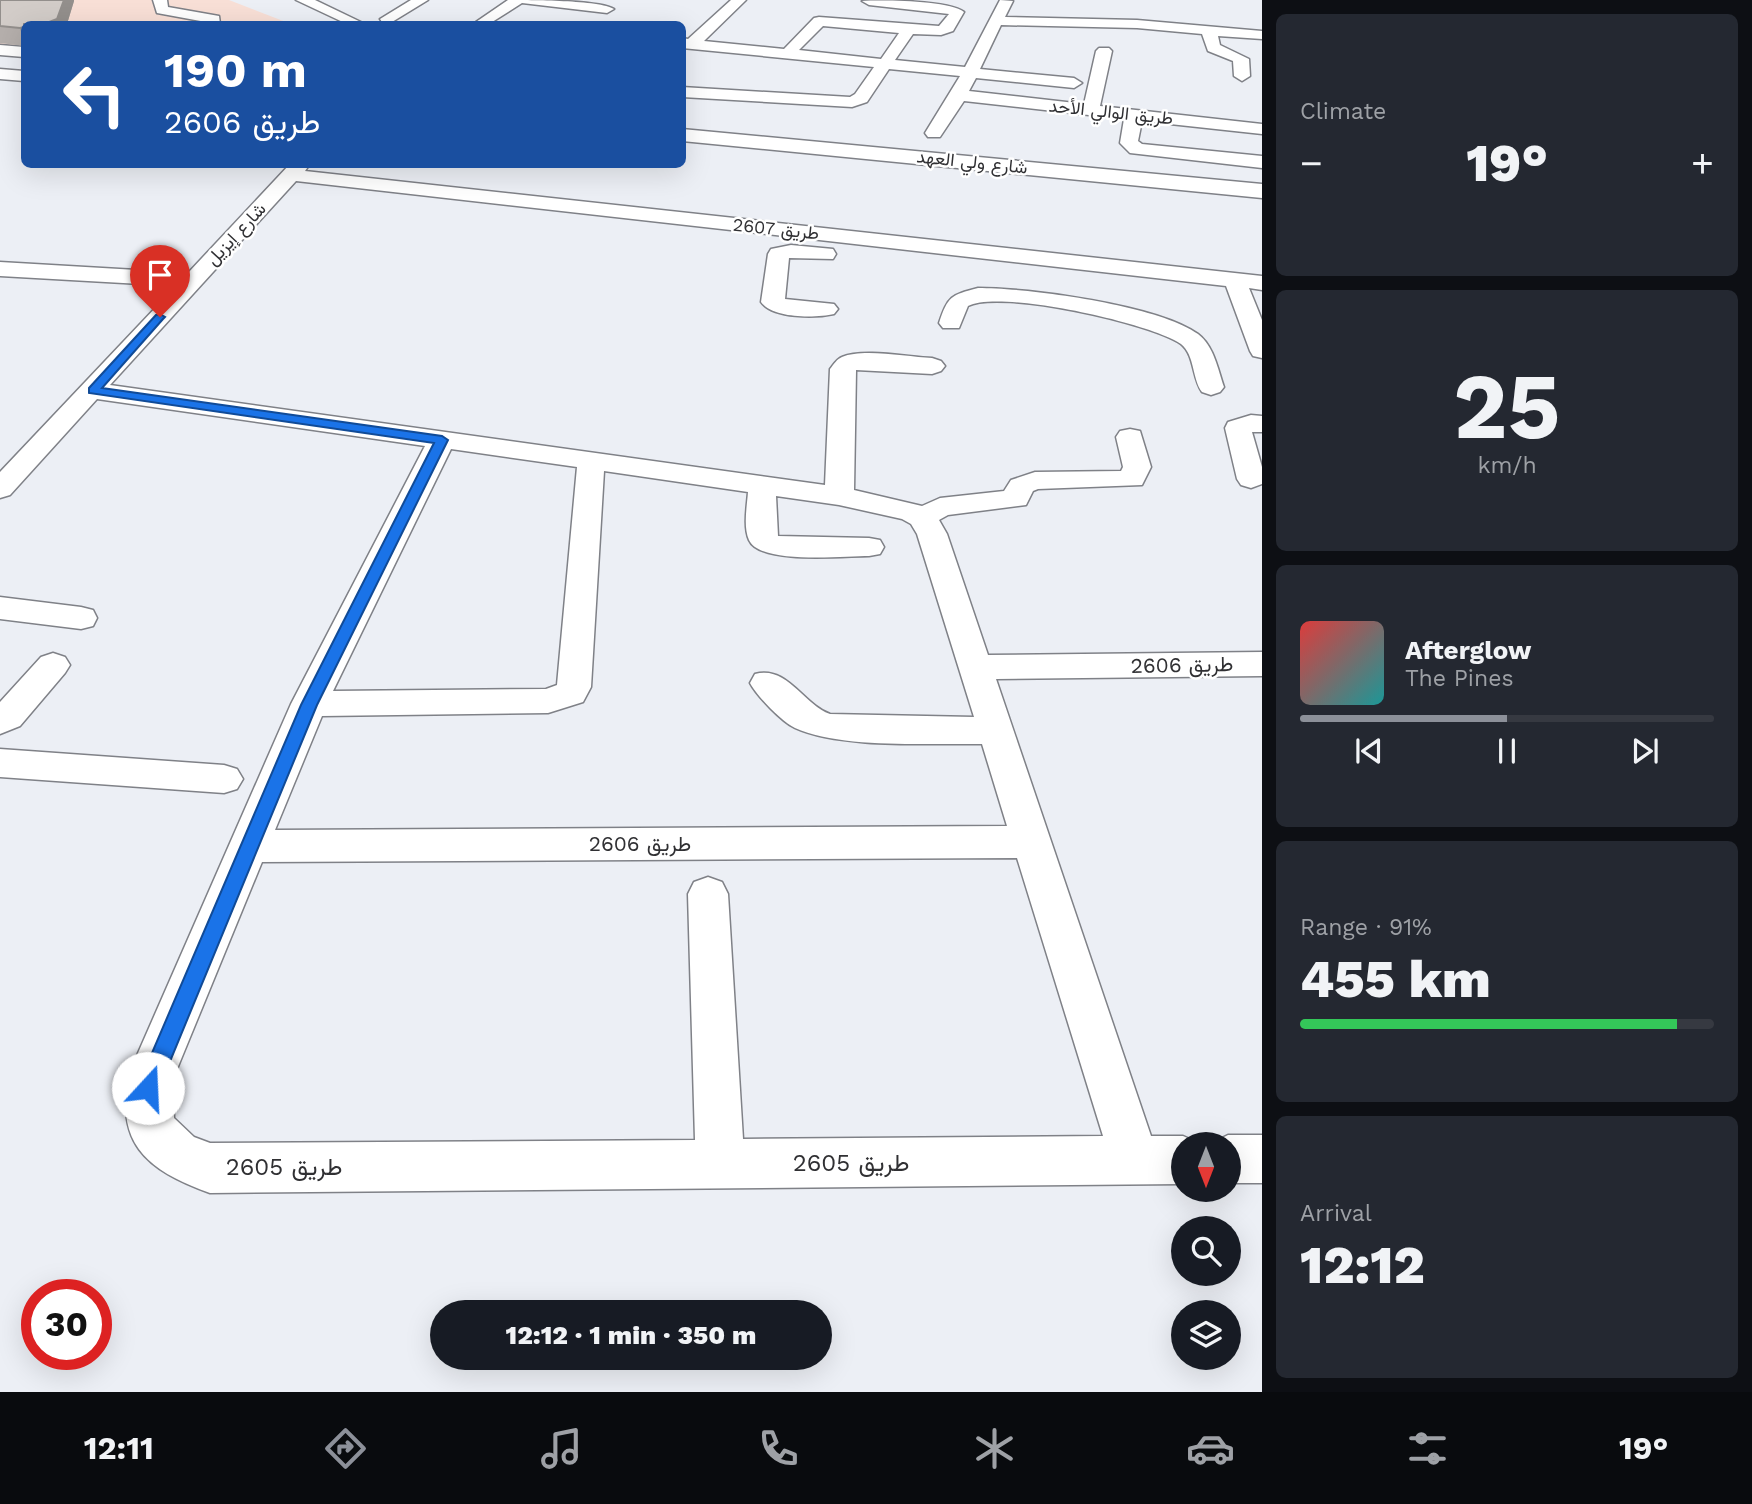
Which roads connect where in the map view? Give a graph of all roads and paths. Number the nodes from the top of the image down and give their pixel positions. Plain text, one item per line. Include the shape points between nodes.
1 (160, 0) edge
2 (303, 0) edge
3 (421, 0) edge
4 (518, 0) edge
5 (525, 0) edge
6 (739, 0) edge
7 (858, 0) edge
8 (1006, 0) edge
9 (613, 4) edge
10 (387, 19) dead end
11 (214, 21) edge
12 (351, 21) edge
13 (485, 21) edge
14 (591, 21) edge
15 (996, 22) junction
16 (909, 29) junction
17 (1209, 30) junction
18 (1262, 35) edge
19 (1014, 38) dead end
20 (1102, 40) junction
21 (687, 43) edge
22 (714, 46) junction
23 (0, 50) edge
24 (21, 52) edge
25 (788, 53) junction
26 (884, 62) junction
27 (0, 63) edge
28 (687, 63) dead end
29 (21, 65) edge
30 (971, 71) junction
31 (995, 73) junction
32 (0, 74) edge
33 (21, 76) edge
34 (1242, 76) dead end
35 (686, 92) edge
36 (959, 94) junction
37 (1098, 110) junction
38 (1193, 121) junction
39 (1133, 122) junction
40 (686, 123) edge
41 (1223, 124) junction
42 (1262, 129) edge
43 (934, 133) dead end
44 (686, 135) edge
45 (1261, 151) edge
46 (296, 170) edge
47 (1262, 177) edge
48 (1262, 189) edge
49 (858, 239) junction
50 (1081, 263) junction
51 (10, 270) edge
52 (192, 280) junction
53 (1234, 280) junction
54 (1262, 283) edge
55 (0, 288) edge
56 (1082, 305) junction
57 (826, 309) dead end
58 (951, 323) dead end
59 (1262, 351) edge
60 (932, 366) dead end
61 (1211, 387) dead end
62 (93, 391) junction
63 (1262, 424) edge
64 (1130, 437) dead end
65 (442, 440) junction
66 (0, 454) edge
67 (30, 457) junction
68 (591, 462) junction
69 (1253, 469) edge
70 (762, 485) junction
71 (0, 489) edge
72 (839, 496) junction
73 (922, 517) junction
74 (869, 547) dead end
75 (0, 608) edge
76 (81, 618) dead end
77 (1262, 664) edge
78 (53, 665) dead end
79 (975, 667) junction
80 (767, 683) dead end
81 (309, 705) junction
82 (0, 721) edge
83 (996, 731) junction
84 (0, 763) edge
85 (224, 779) dead end
86 (1032, 842) junction
87 (248, 846) junction
88 (708, 894) dead end
89 (1171, 1160) edge
90 (1135, 1161) junction
91 (720, 1164) junction

1 - 11 street via 162,10
2 - 12 street
3 - 10 street
4 - 13 street
5 - 9 street
6 - 21 street
7 - 16 street via 957,12 948,28
8 - 15 street
9 - 14 street
15 - 20 street
15 - 30 street
16 - 25 street via 819,21
16 - 26 street
17 - 18 street
17 - 20 street
17 - 34 street via 1213,48 1241,59
19 - 20 street via 1030,31
20 - 37 street
21 - 22 street
22 - 25 street
22 - 28 street
23 - 24 street
25 - 26 street
26 - 30 street
26 - 35 street via 860,98 852,102
27 - 29 main road
30 - 31 street
30 - 36 street
31 - 31 street via 992,82 997,85 1072,94 1072,71 1012,62 1000,64
32 - 33 main road
36 - 37 street, طريق الوالي الأحد
36 - 43 street
37 - 39 street via 1104,126
38 - 39 street, طريق الوالي الأحد
38 - 41 street, طريق الوالي الأحد
38 - 45 street via 1193,147 1217,148 1230,140
39 - 45 street via 1131,146 1161,152
40 - 47 main road, شارع ولي العهد
41 - 42 street, طريق الوالي الأحد
41 - 45 street via 1228,136
44 - 48 main road, شارع ولي العهد
46 - 49 street, طريق 2607
46 - 52 street, شارع إيزيل
49 - 50 street, طريق 2607
49 - 57 street via 854,254 848,256 779,254 774,304
50 - 53 street, طريق 2607
50 - 56 street
51 - 52 street
51 - 55 street
52 - 62 street, شارع إيزيل
53 - 54 street, طريق 2607
53 - 59 street
56 - 58 street via 969,296 957,304
56 - 61 street via 1169,328 1189,338
60 - 72 street via 870,352 843,369
62 - 65 street
62 - 67 street, شارع إيزيل
63 - 69 street via 1238,428
64 - 73 street via 1137,467 1132,479 1035,481 1021,486 1016,499 940,506
65 - 68 street
65 - 81 street, طريق 2605
66 - 67 street
67 - 71 street, شارع إيزيل
68 - 70 street
68 - 81 street via 571,693 557,701
70 - 72 street
70 - 74 street via 765,542 778,547
72 - 73 street
73 - 79 street via 932,534
75 - 76 street
77 - 79 street, طريق 2606
78 - 82 street
79 - 83 street
80 - 83 street via 804,718 828,727
81 - 87 street, طريق 2605
83 - 86 street
84 - 85 street
86 - 87 street, طريق 2606
86 - 90 street
87 - 91 street, طريق 2605 via 148,1088 151,1125 173,1154 210,1168
88 - 91 street
89 - 90 street, طريق 2605
90 - 91 street, طريق 2605

